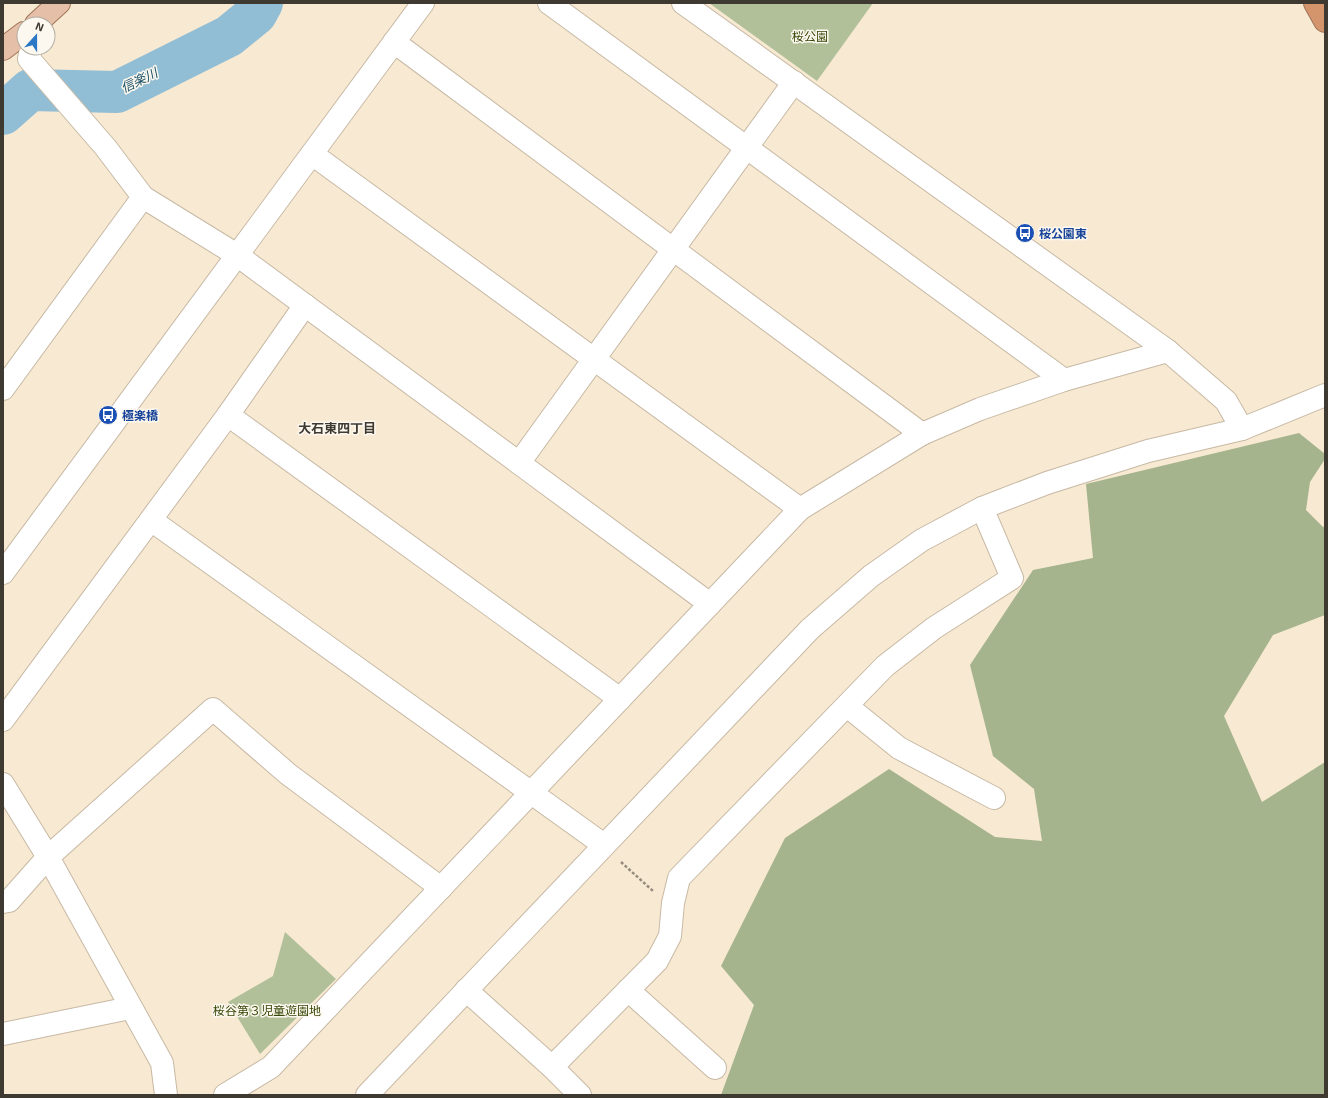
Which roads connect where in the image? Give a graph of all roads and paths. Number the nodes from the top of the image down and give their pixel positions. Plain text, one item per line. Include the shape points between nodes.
1 (59, 3) edge
2 (423, 3) edge
3 (549, 3) edge
4 (683, 3) edge
5 (1315, 3) edge
6 (44, 16) edge
7 (1325, 21) edge
8 (16, 39) edge
9 (394, 42) junction
10 (3, 49) edge
11 (32, 56) edge
12 (794, 82) junction
13 (747, 148) junction
14 (312, 154) junction
15 (143, 197) junction
16 (674, 250) junction
17 (237, 255) junction
18 (305, 305) junction
19 (1168, 351) junction
20 (594, 360) junction
21 (1064, 380) junction
22 (3, 389) edge
23 (1325, 396) edge
24 (228, 415) junction
25 (1242, 429) junction
26 (922, 434) junction
27 (519, 464) junction
28 (982, 508) junction
29 (800, 509) junction
30 (151, 520) junction
31 (3, 573) edge
32 (710, 604) junction
33 (620, 699) junction
34 (847, 706) junction
35 (3, 720) edge
36 (3, 784) edge
37 (531, 794) junction
38 (994, 798) dead end
39 (604, 846) junction
40 (48, 857) junction
41 (441, 888) junction
42 (3, 902) edge
43 (672, 909) junction
44 (466, 990) junction
45 (628, 990) junction
46 (130, 1008) junction
47 (3, 1034) edge
48 (552, 1067) junction
49 (715, 1068) dead end
50 (166, 1095) edge
51 (225, 1095) edge
52 (367, 1095) edge
53 (580, 1095) edge

1 - 6 main road
2 - 9 street
3 - 13 street
4 - 12 street
5 - 7 highway
8 - 10 main road
9 - 14 street
9 - 16 street
11 - 15 street
12 - 13 street
12 - 19 street
13 - 16 street
13 - 21 street
14 - 17 street
14 - 20 street
15 - 17 street
15 - 22 street
16 - 20 street
16 - 26 street
17 - 18 street
17 - 31 street
18 - 24 street
18 - 27 street
19 - 21 street
19 - 25 street via 1226,401
20 - 27 street
20 - 29 street
21 - 26 street via 980,409
23 - 25 street
24 - 30 street
24 - 33 street
25 - 28 street via 1148,451 1047,483
26 - 29 street
27 - 32 street
28 - 34 street via 1012,578 934,628 885,666
28 - 39 street via 922,540 871,576 810,629
29 - 32 street
30 - 35 street
30 - 37 street
32 - 33 street
33 - 37 street
34 - 38 street via 899,748
34 - 43 street via 679,878
36 - 40 street
37 - 39 street
37 - 41 street
39 - 43 path
39 - 44 street
40 - 41 street via 213,709 288,774
40 - 42 street via 9,901
40 - 46 street
41 - 51 street via 271,1067
43 - 45 street via 670,936 657,962
44 - 48 street
44 - 52 street
45 - 48 street
45 - 49 street
46 - 47 street
46 - 50 street via 162,1064
48 - 53 street

